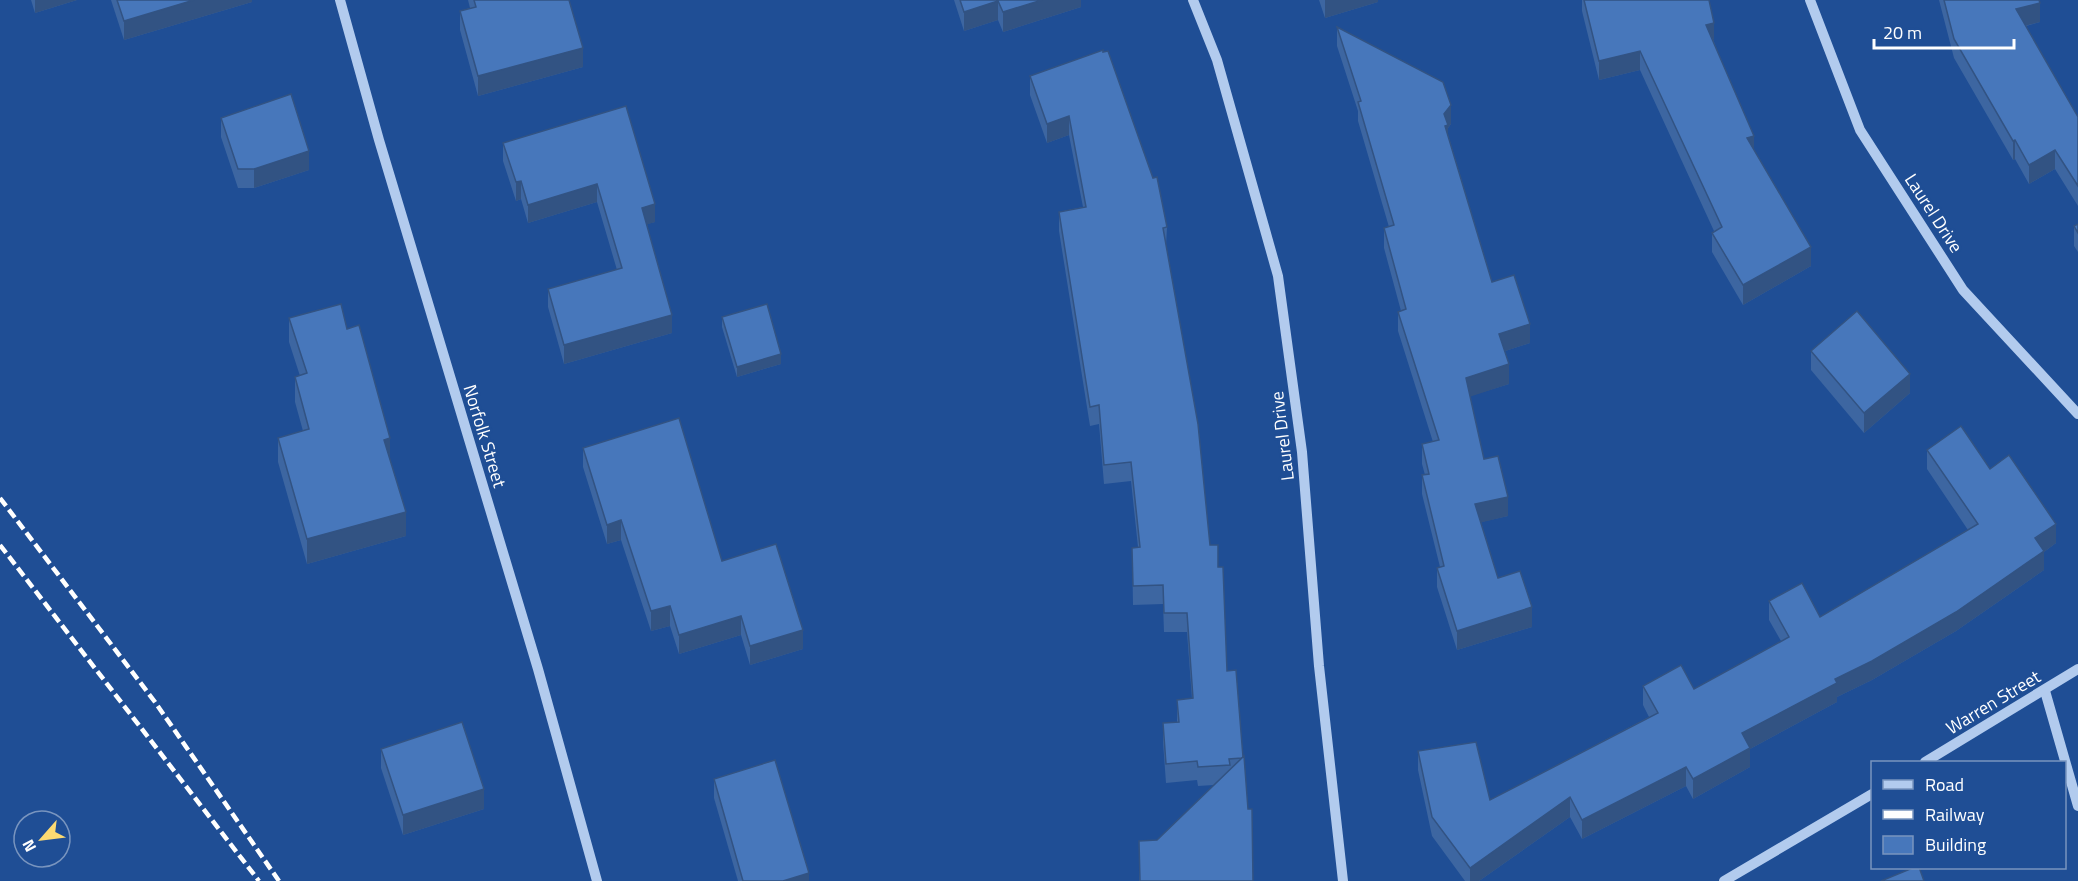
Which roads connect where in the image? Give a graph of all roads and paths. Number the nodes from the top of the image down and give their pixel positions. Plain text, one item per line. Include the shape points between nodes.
1 (340, 0) edge
2 (1193, 0) edge
3 (1810, 0) edge
4 (2078, 414) edge
5 (2078, 669) edge
6 (2044, 691) junction
7 (1927, 761) edge
8 (2065, 761) edge
9 (2066, 765) edge
10 (1871, 795) edge
11 (2078, 806) edge
12 (597, 881) edge
13 (1343, 881) edge
14 (1724, 881) edge

1 - 12 street, Norfolk Street
2 - 13 street, Laurel Drive via 1217,60 1278,276 1302,452 1319,666
3 - 4 street, Laurel Drive via 1860,130 1963,290
5 - 6 street, Warren Street
6 - 7 street, Warren Street
6 - 8 street
9 - 11 street
10 - 14 street

